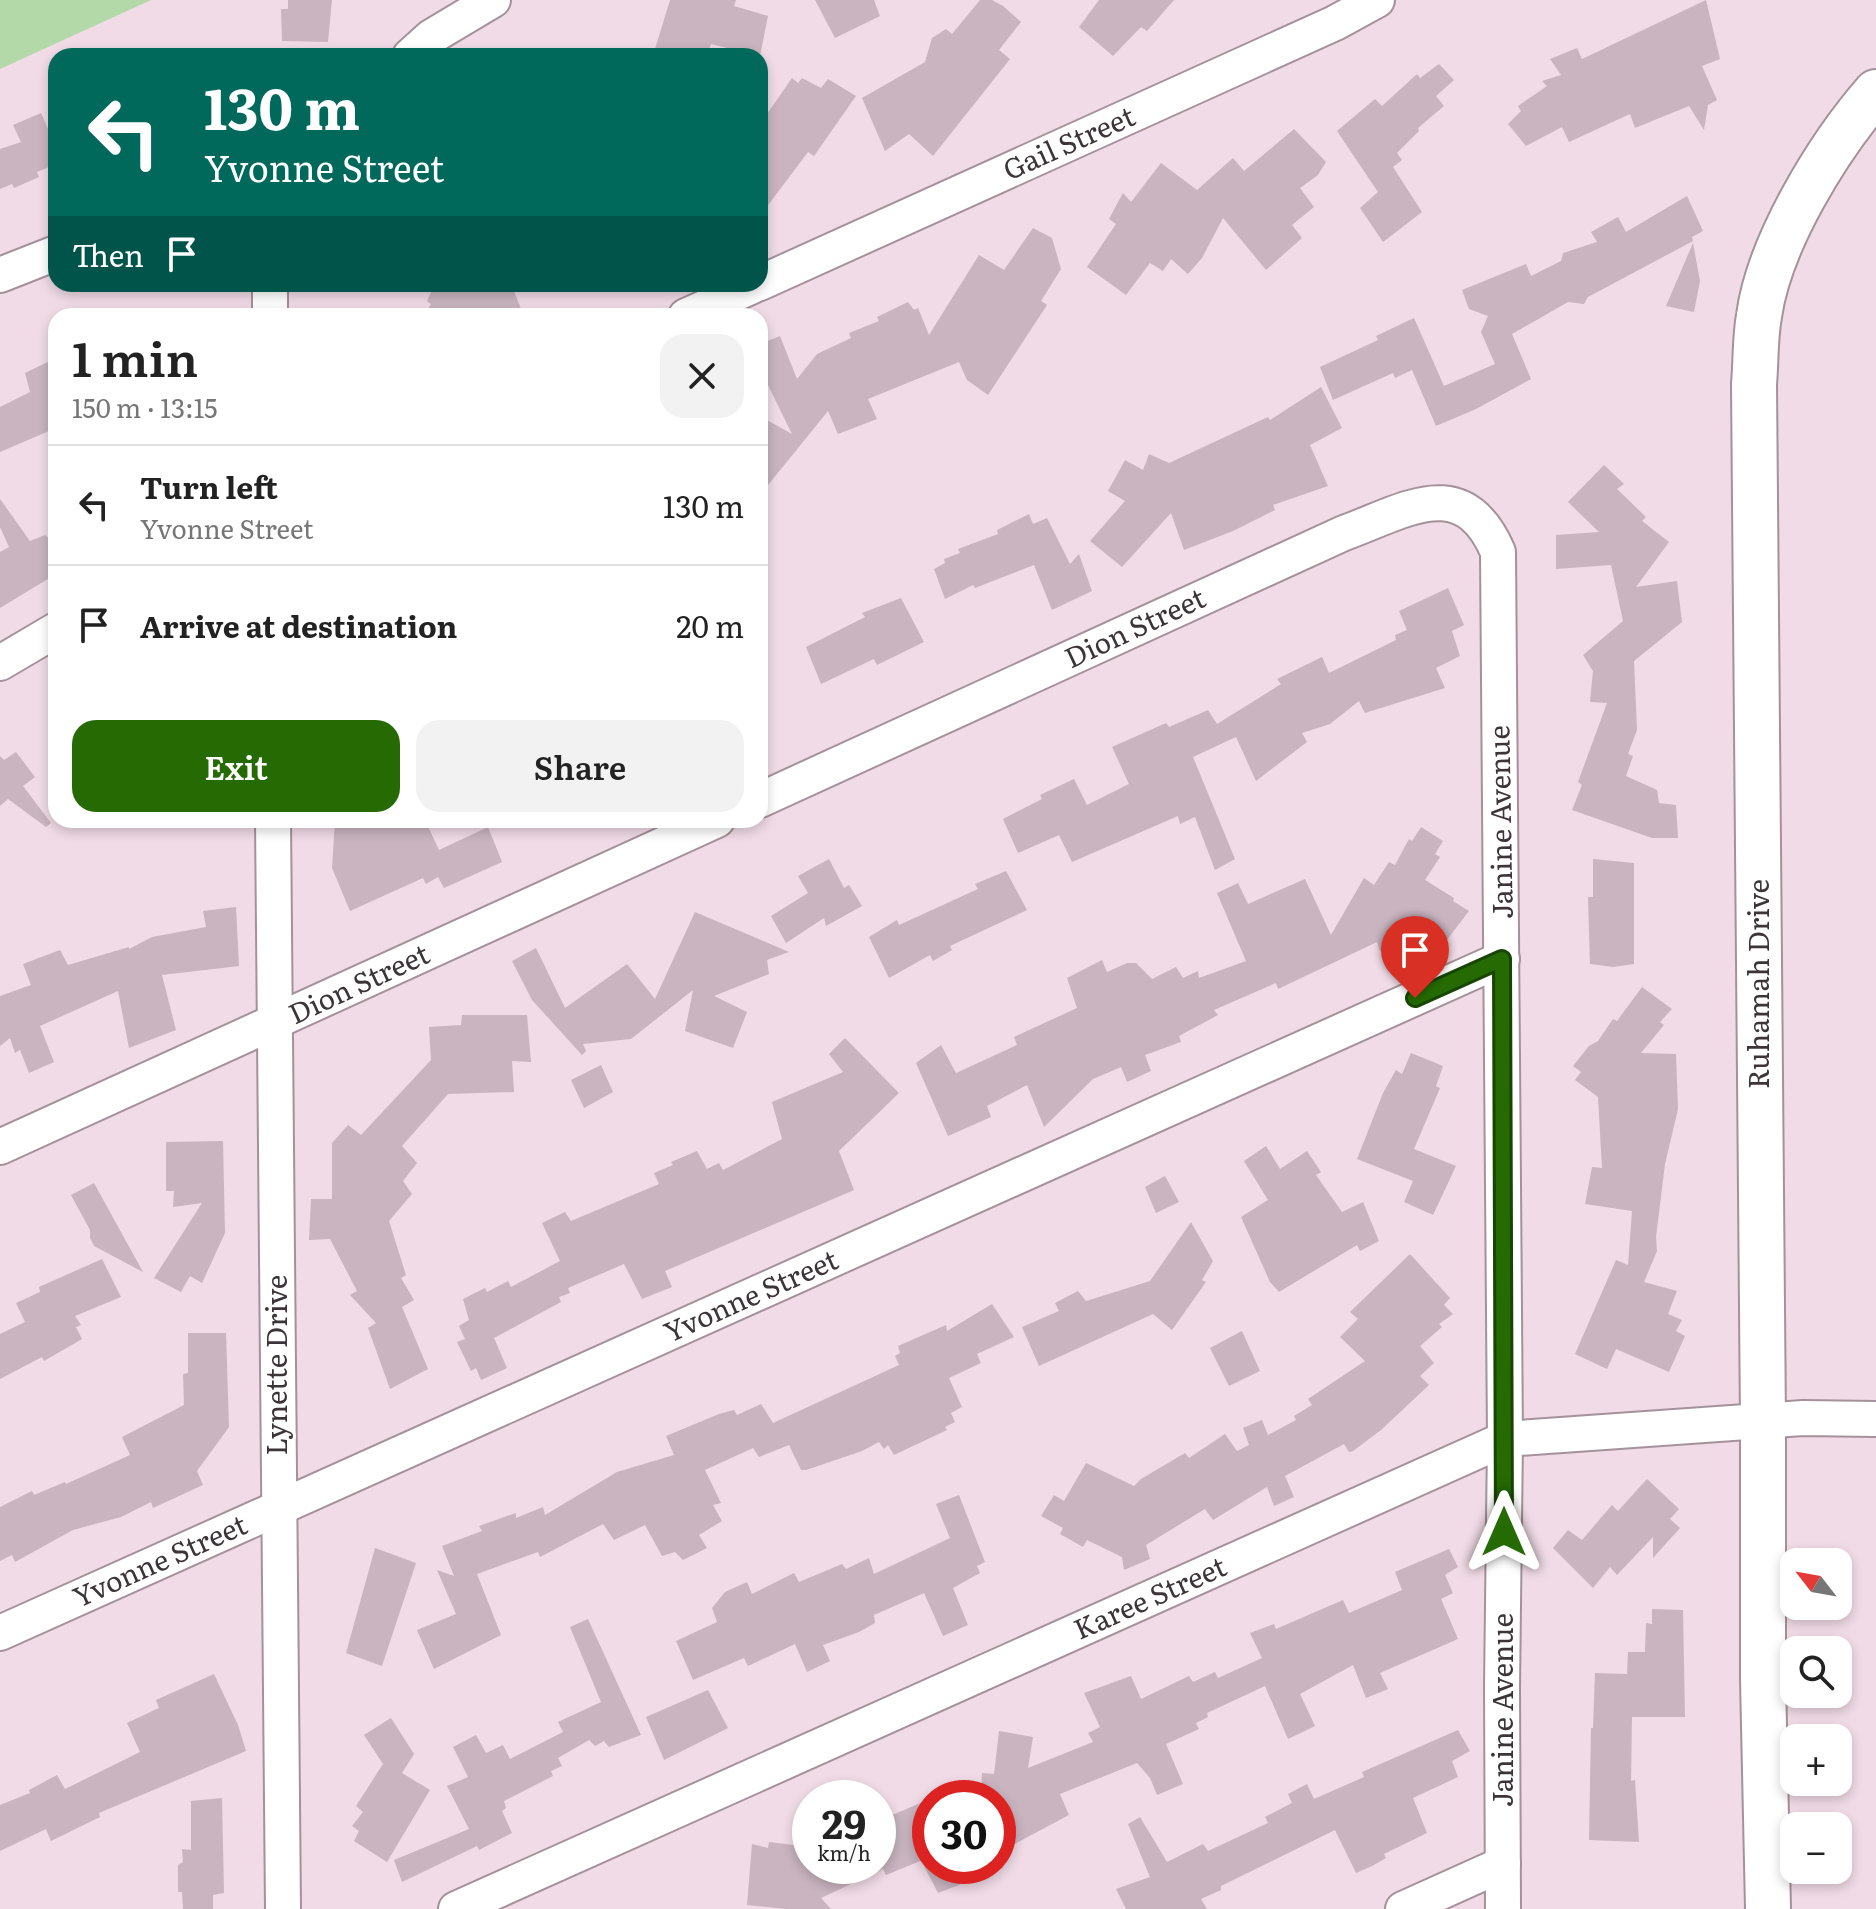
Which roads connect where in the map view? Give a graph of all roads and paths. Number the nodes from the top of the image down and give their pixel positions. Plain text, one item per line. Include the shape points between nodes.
1 (493, 0) edge
2 (1377, 0) edge
3 (419, 48) edge
4 (1876, 92) edge
5 (48, 256) edge
6 (0, 275) edge
7 (768, 278) edge
8 (738, 292) edge
9 (703, 308) edge
10 (1498, 552) joint
11 (48, 635) edge
12 (0, 663) edge
13 (768, 796) edge
14 (273, 828) edge
15 (700, 828) edge
16 (1502, 959) junction
17 (275, 1023) junction
18 (0, 1147) edge
19 (1876, 1419) edge
20 (1763, 1423) junction
21 (1505, 1439) junction
22 (278, 1508) junction
23 (0, 1633) edge
24 (1503, 1864) junction
25 (283, 1909) edge
26 (456, 1909) edge
27 (1403, 1909) edge
28 (1503, 1909) edge
29 (1768, 1909) edge

1 - 3 street
2 - 7 street, Gail Street
4 - 20 street, Ruhamah Drive via 1795,211 1772,263 1759,314 1754,384
5 - 6 street
8 - 9 street, Gail Street
10 - 13 street, Dion Street via 1477,516 1444,501 1425,504 1344,533
10 - 16 street, Janine Avenue
11 - 12 street
14 - 17 street, Lynette Drive
15 - 17 street, Dion Street
16 - 21 street, Janine Avenue
16 - 22 street, Yvonne Street
17 - 18 street, Dion Street
17 - 22 street, Lynette Drive
19 - 20 street, Karee Street
20 - 21 street, Karee Street
20 - 29 street, Ruhamah Drive
21 - 24 street, Janine Avenue
21 - 26 street, Karee Street
22 - 23 street, Yvonne Street
22 - 25 street, Lynette Drive
24 - 27 street
24 - 28 street, Janine Avenue

